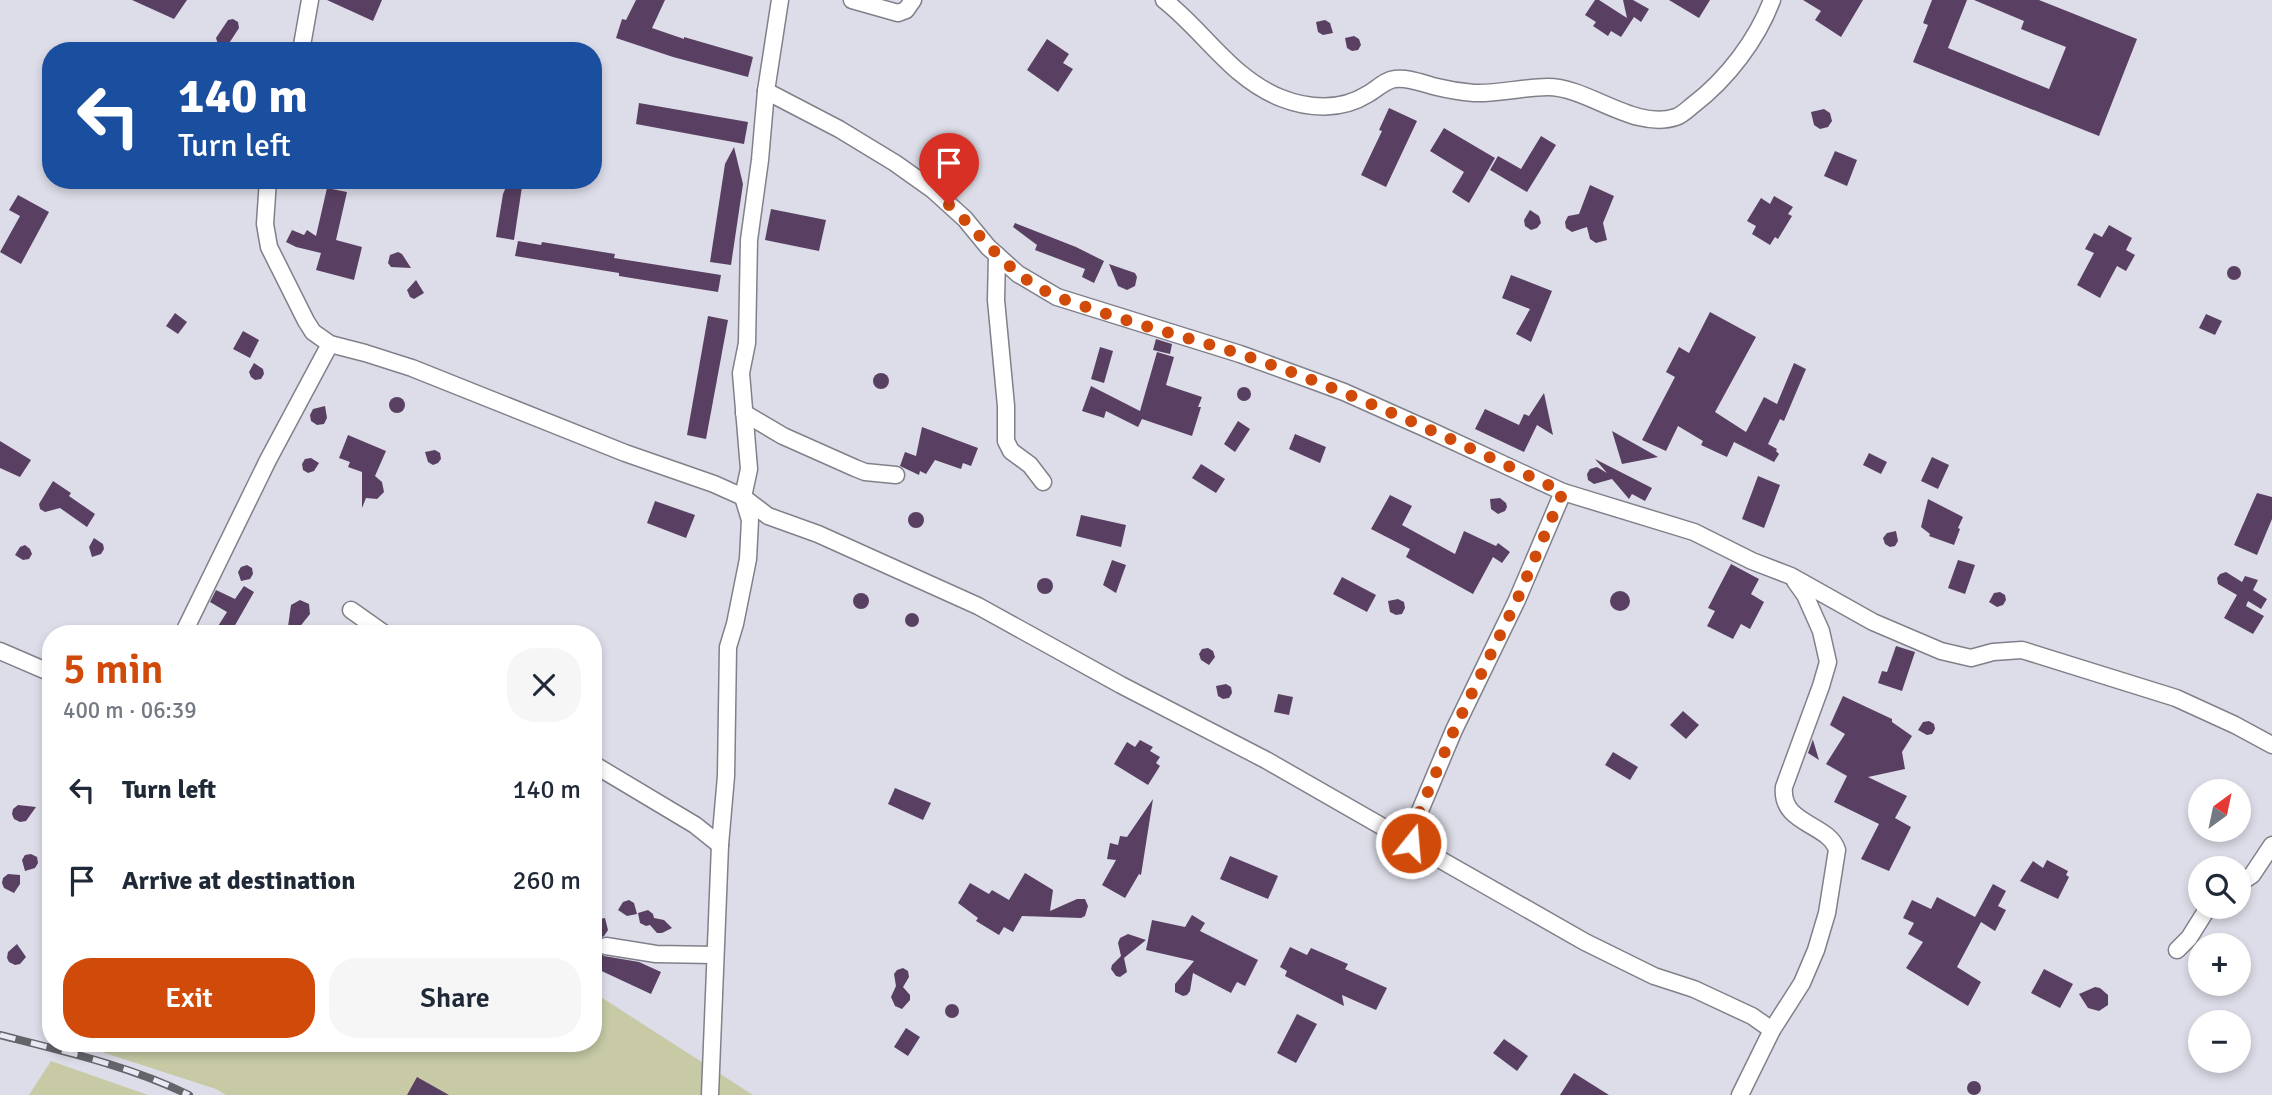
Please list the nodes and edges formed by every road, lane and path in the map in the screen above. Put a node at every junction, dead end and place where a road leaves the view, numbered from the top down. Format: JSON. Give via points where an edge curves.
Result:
{"nodes":[{"id":1,"x":310,"y":0,"type":"edge"},
{"id":2,"x":780,"y":0,"type":"edge"},
{"id":3,"x":852,"y":0,"type":"edge"},
{"id":4,"x":913,"y":0,"type":"edge"},
{"id":5,"x":1164,"y":0,"type":"edge"},
{"id":6,"x":1772,"y":0,"type":"edge"},
{"id":7,"x":303,"y":42,"type":"edge"},
{"id":8,"x":765,"y":91,"type":"junction"},
{"id":9,"x":267,"y":189,"type":"edge"},
{"id":10,"x":996,"y":255,"type":"junction"},
{"id":11,"x":330,"y":344,"type":"junction"},
{"id":12,"x":744,"y":413,"type":"junction"},
{"id":13,"x":896,"y":475,"type":"dead end"},
{"id":14,"x":1043,"y":482,"type":"dead end"},
{"id":15,"x":1563,"y":492,"type":"junction"},
{"id":16,"x":743,"y":497,"type":"junction"},
{"id":17,"x":1791,"y":576,"type":"junction"},
{"id":18,"x":351,"y":610,"type":"dead end"},
{"id":19,"x":187,"y":625,"type":"edge"},
{"id":20,"x":372,"y":625,"type":"edge"},
{"id":21,"x":0,"y":651,"type":"edge"},
{"id":22,"x":42,"y":669,"type":"edge"},
{"id":23,"x":2272,"y":745,"type":"edge"},
{"id":24,"x":602,"y":769,"type":"edge"},
{"id":25,"x":1411,"y":843,"type":"junction"},
{"id":26,"x":720,"y":845,"type":"junction"},
{"id":27,"x":2272,"y":845,"type":"edge"},
{"id":28,"x":2251,"y":877,"type":"edge"},
{"id":29,"x":2201,"y":919,"type":"edge"},
{"id":30,"x":606,"y":946,"type":"dead end"},
{"id":31,"x":2177,"y":950,"type":"dead end"},
{"id":32,"x":715,"y":955,"type":"junction"},
{"id":33,"x":1772,"y":1030,"type":"junction"},
{"id":34,"x":710,"y":1095,"type":"edge"},
{"id":35,"x":1740,"y":1095,"type":"edge"}],
"edges":[{"from":1,"to":7,"type":"street"},
{"from":2,"to":8,"type":"street"},
{"from":3,"to":4,"type":"street","via":[[898,13]]},
{"from":5,"to":6,"type":"street","via":[[1198,29],[1234,70],[1282,98],[1310,106],[1350,104],[1397,79],[1475,93],[1554,88],[1626,115],[1657,119],[1677,117],[1704,97],[1739,57]]},
{"from":8,"to":10,"type":"street","via":[[895,163],[965,219]]},
{"from":8,"to":12,"type":"street","via":[[749,240],[747,344],[741,373]]},
{"from":9,"to":11,"type":"street","via":[[269,247],[306,321]]},
{"from":10,"to":14,"type":"street","via":[[1006,441]]},
{"from":10,"to":15,"type":"street","via":[[1057,297],[1332,388]]},
{"from":11,"to":16,"type":"street","via":[[412,368]]},
{"from":11,"to":19,"type":"street"},
{"from":12,"to":13,"type":"street","via":[[855,468]]},
{"from":12,"to":16,"type":"street","via":[[749,469]]},
{"from":15,"to":17,"type":"street","via":[[1694,532]]},
{"from":15,"to":25,"type":"street","via":[[1454,730],[1414,825]]},
{"from":16,"to":25,"type":"street","via":[[768,516],[978,606]]},
{"from":16,"to":26,"type":"street","via":[[750,520],[748,559],[729,647]]},
{"from":17,"to":23,"type":"street","via":[[1873,622],[1941,651],[1971,658],[2022,650],[2047,657],[2176,698]]},
{"from":17,"to":33,"type":"street","via":[[1821,631],[1828,662],[1783,797],[1798,818],[1830,839],[1837,850],[1815,950],[1802,983]]},
{"from":18,"to":20,"type":"street"},
{"from":21,"to":22,"type":"street"},
{"from":24,"to":26,"type":"street"},
{"from":25,"to":33,"type":"street","via":[[1585,942],[1752,1016]]},
{"from":26,"to":32,"type":"street"},
{"from":27,"to":28,"type":"street"},
{"from":29,"to":31,"type":"street"},
{"from":30,"to":32,"type":"street","via":[[656,954]]},
{"from":32,"to":34,"type":"street"},
{"from":33,"to":35,"type":"street"}]}
